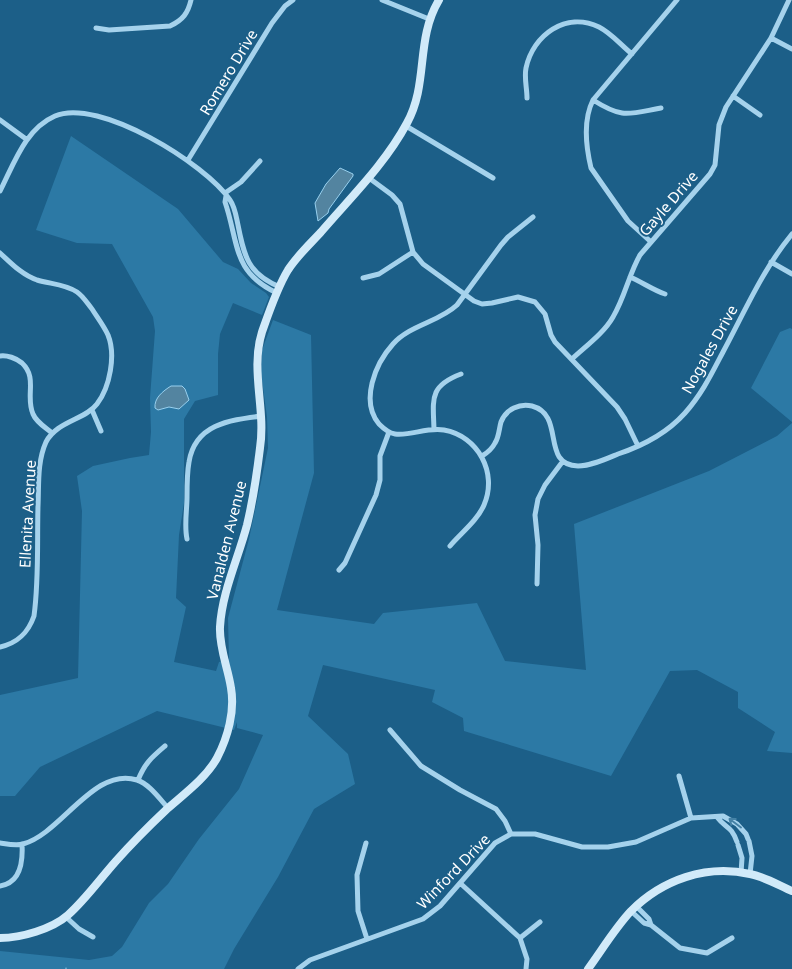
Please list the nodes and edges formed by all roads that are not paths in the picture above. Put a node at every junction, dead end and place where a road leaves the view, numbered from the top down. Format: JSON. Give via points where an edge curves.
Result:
{"nodes":[{"id":1,"x":191,"y":0,"type":"edge"},
{"id":2,"x":293,"y":0,"type":"edge"},
{"id":3,"x":382,"y":0,"type":"edge"},
{"id":4,"x":439,"y":0,"type":"edge"},
{"id":5,"x":676,"y":0,"type":"edge"},
{"id":6,"x":789,"y":0,"type":"edge"},
{"id":7,"x":429,"y":18,"type":"junction"},
{"id":8,"x":96,"y":28,"type":"dead end"},
{"id":9,"x":770,"y":38,"type":"junction"},
{"id":10,"x":792,"y":49,"type":"edge"},
{"id":11,"x":632,"y":54,"type":"junction"},
{"id":12,"x":733,"y":96,"type":"junction"},
{"id":13,"x":527,"y":98,"type":"dead end"},
{"id":14,"x":593,"y":100,"type":"junction"},
{"id":15,"x":661,"y":108,"type":"dead end"},
{"id":16,"x":760,"y":115,"type":"dead end"},
{"id":17,"x":0,"y":120,"type":"edge"},
{"id":18,"x":406,"y":126,"type":"junction"},
{"id":19,"x":26,"y":139,"type":"junction"},
{"id":20,"x":188,"y":160,"type":"junction"},
{"id":21,"x":260,"y":161,"type":"dead end"},
{"id":22,"x":369,"y":178,"type":"junction"},
{"id":23,"x":493,"y":178,"type":"dead end"},
{"id":24,"x":0,"y":191,"type":"edge"},
{"id":25,"x":225,"y":195,"type":"junction"},
{"id":26,"x":533,"y":217,"type":"dead end"},
{"id":27,"x":792,"y":234,"type":"edge"},
{"id":28,"x":651,"y":242,"type":"junction"},
{"id":29,"x":414,"y":252,"type":"junction"},
{"id":30,"x":0,"y":253,"type":"edge"},
{"id":31,"x":771,"y":262,"type":"junction"},
{"id":32,"x":792,"y":274,"type":"edge"},
{"id":33,"x":630,"y":277,"type":"junction"},
{"id":34,"x":363,"y":278,"type":"dead end"},
{"id":35,"x":278,"y":290,"type":"junction"},
{"id":36,"x":466,"y":294,"type":"junction"},
{"id":37,"x":665,"y":294,"type":"dead end"},
{"id":38,"x":0,"y":356,"type":"edge"},
{"id":39,"x":572,"y":359,"type":"junction"},
{"id":40,"x":461,"y":374,"type":"dead end"},
{"id":41,"x":92,"y":410,"type":"junction"},
{"id":42,"x":261,"y":416,"type":"junction"},
{"id":43,"x":434,"y":429,"type":"junction"},
{"id":44,"x":101,"y":431,"type":"dead end"},
{"id":45,"x":389,"y":432,"type":"junction"},
{"id":46,"x":52,"y":433,"type":"junction"},
{"id":47,"x":638,"y":446,"type":"junction"},
{"id":48,"x":482,"y":456,"type":"junction"},
{"id":49,"x":562,"y":461,"type":"junction"},
{"id":50,"x":187,"y":539,"type":"dead end"},
{"id":51,"x":450,"y":546,"type":"dead end"},
{"id":52,"x":339,"y":570,"type":"dead end"},
{"id":53,"x":537,"y":584,"type":"dead end"},
{"id":54,"x":0,"y":647,"type":"edge"},
{"id":55,"x":390,"y":730,"type":"dead end"},
{"id":56,"x":165,"y":746,"type":"dead end"},
{"id":57,"x":679,"y":776,"type":"dead end"},
{"id":58,"x":138,"y":780,"type":"junction"},
{"id":59,"x":168,"y":808,"type":"junction"},
{"id":60,"x":717,"y":817,"type":"junction"},
{"id":61,"x":691,"y":818,"type":"junction"},
{"id":62,"x":511,"y":834,"type":"junction"},
{"id":63,"x":0,"y":843,"type":"edge"},
{"id":64,"x":366,"y":843,"type":"dead end"},
{"id":65,"x":22,"y":844,"type":"junction"},
{"id":66,"x":745,"y":873,"type":"junction"},
{"id":67,"x":460,"y":883,"type":"junction"},
{"id":68,"x":0,"y":886,"type":"edge"},
{"id":69,"x":792,"y":891,"type":"edge"},
{"id":70,"x":634,"y":909,"type":"junction"},
{"id":71,"x":66,"y":917,"type":"junction"},
{"id":72,"x":540,"y":922,"type":"dead end"},
{"id":73,"x":93,"y":937,"type":"dead end"},
{"id":74,"x":0,"y":938,"type":"edge"},
{"id":75,"x":520,"y":938,"type":"junction"},
{"id":76,"x":732,"y":938,"type":"dead end"},
{"id":77,"x":367,"y":939,"type":"junction"},
{"id":78,"x":298,"y":969,"type":"edge"},
{"id":79,"x":526,"y":969,"type":"edge"},
{"id":80,"x":588,"y":969,"type":"edge"}],
"edges":[{"from":1,"to":8,"type":"street","via":[[184,17],[170,26]]},
{"from":2,"to":20,"type":"street","name":"Romero Drive","via":[[272,23]]},
{"from":3,"to":7,"type":"street"},
{"from":4,"to":7,"type":"main road","name":"Vanalden Avenue"},
{"from":5,"to":11,"type":"street"},
{"from":6,"to":9,"type":"street","name":"Gayle Drive"},
{"from":7,"to":18,"type":"main road","name":"Vanalden Avenue","via":[[417,102]]},
{"from":9,"to":10,"type":"street"},
{"from":9,"to":12,"type":"street","name":"Gayle Drive"},
{"from":11,"to":13,"type":"street","via":[[597,26],[578,22],[558,26],[541,37],[533,48],[526,70]]},
{"from":11,"to":14,"type":"street"},
{"from":12,"to":16,"type":"street"},
{"from":12,"to":28,"type":"street","name":"Gayle Drive","via":[[721,116],[715,165],[710,174]]},
{"from":14,"to":15,"type":"street","via":[[621,114]]},
{"from":14,"to":28,"type":"street","via":[[587,119],[591,168],[628,220]]},
{"from":17,"to":19,"type":"street"},
{"from":18,"to":22,"type":"main road","name":"Vanalden Avenue"},
{"from":18,"to":23,"type":"street"},
{"from":19,"to":20,"type":"street","via":[[56,116],[91,114],[153,139]]},
{"from":19,"to":24,"type":"street"},
{"from":20,"to":25,"type":"street","via":[[209,176]]},
{"from":21,"to":25,"type":"street"},
{"from":22,"to":29,"type":"street","via":[[400,204]]},
{"from":22,"to":35,"type":"main road","name":"Vanalden Avenue","via":[[291,266]]},
{"from":25,"to":35,"type":"street","via":[[240,259],[259,283]]},
{"from":26,"to":36,"type":"street","via":[[508,237]]},
{"from":27,"to":31,"type":"street","name":"Nogales Drive"},
{"from":28,"to":33,"type":"street","name":"Gayle Drive","via":[[640,255]]},
{"from":29,"to":34,"type":"street","via":[[379,274]]},
{"from":29,"to":36,"type":"street","via":[[423,264]]},
{"from":30,"to":41,"type":"street","via":[[36,280],[78,292],[101,322],[111,349],[110,373],[107,387]]},
{"from":31,"to":32,"type":"street"},
{"from":31,"to":47,"type":"street","name":"Nogales Drive","via":[[699,395],[674,423]]},
{"from":33,"to":37,"type":"street"},
{"from":33,"to":39,"type":"street","name":"Gayle Drive","via":[[608,325]]},
{"from":35,"to":42,"type":"main road","name":"Vanalden Avenue","via":[[258,346],[256,368]]},
{"from":36,"to":39,"type":"street","via":[[482,304],[518,296],[535,302],[545,314],[555,342]]},
{"from":36,"to":45,"type":"street","via":[[450,312],[394,342],[379,364],[370,408],[374,418]]},
{"from":38,"to":46,"type":"street","via":[[18,359],[27,368],[31,378],[33,414]]},
{"from":39,"to":47,"type":"street","via":[[617,407]]},
{"from":40,"to":43,"type":"street","via":[[445,381],[435,393]]},
{"from":41,"to":44,"type":"street"},
{"from":41,"to":46,"type":"street"},
{"from":42,"to":50,"type":"street","via":[[219,424],[201,437],[192,450],[188,469]]},
{"from":42,"to":59,"type":"main road","name":"Vanalden Avenue","via":[[260,452],[247,524],[222,613],[221,644],[232,690],[230,719],[217,758],[207,773]]},
{"from":43,"to":45,"type":"street","via":[[402,434]]},
{"from":43,"to":48,"type":"street","via":[[456,434],[470,442]]},
{"from":45,"to":52,"type":"street","via":[[380,456],[376,495]]},
{"from":46,"to":54,"type":"street","name":"Ellenita Avenue","via":[[46,442],[39,472],[35,607],[26,633],[17,641]]},
{"from":47,"to":49,"type":"street","name":"Nogales Drive","via":[[587,465]]},
{"from":48,"to":49,"type":"street","via":[[495,444],[501,422],[509,411],[528,405],[542,410],[547,416],[555,451]]},
{"from":48,"to":51,"type":"street","via":[[489,480],[486,501],[479,514]]},
{"from":49,"to":53,"type":"street","via":[[538,499],[535,515]]},
{"from":55,"to":62,"type":"street","via":[[421,766],[496,809]]},
{"from":56,"to":58,"type":"street","via":[[150,758]]},
{"from":57,"to":61,"type":"street"},
{"from":58,"to":59,"type":"street"},
{"from":58,"to":65,"type":"street","via":[[115,779],[102,785],[38,837]]},
{"from":59,"to":71,"type":"main road","name":"Vanalden Avenue"},
{"from":60,"to":61,"type":"street","name":"Winford Drive"},
{"from":60,"to":66,"type":"street","via":[[731,829]]},
{"from":66,"to":60,"type":"street","name":"Winford Drive","one_way":true,"via":[[752,856],[746,834],[738,824],[723,816]]},
{"from":61,"to":62,"type":"street","name":"Winford Drive","via":[[636,842],[608,847],[582,847],[535,834]]},
{"from":62,"to":67,"type":"street","name":"Winford Drive","via":[[496,843]]},
{"from":63,"to":65,"type":"street"},
{"from":64,"to":77,"type":"street","via":[[357,875],[358,910]]},
{"from":65,"to":68,"type":"street","via":[[23,859],[18,874]]},
{"from":66,"to":69,"type":"main road"},
{"from":66,"to":70,"type":"main road","via":[[717,871],[687,876],[657,890]]},
{"from":67,"to":75,"type":"street"},
{"from":67,"to":77,"type":"street","name":"Winford Drive","via":[[440,906],[423,919]]},
{"from":70,"to":76,"type":"street","via":[[680,948],[707,953]]},
{"from":70,"to":80,"type":"main road"},
{"from":71,"to":73,"type":"street"},
{"from":71,"to":74,"type":"main road","name":"Vanalden Avenue","via":[[37,932]]},
{"from":72,"to":75,"type":"street"},
{"from":75,"to":79,"type":"street","via":[[527,959]]},
{"from":77,"to":78,"type":"street","name":"Winford Drive","via":[[310,960]]}]}
